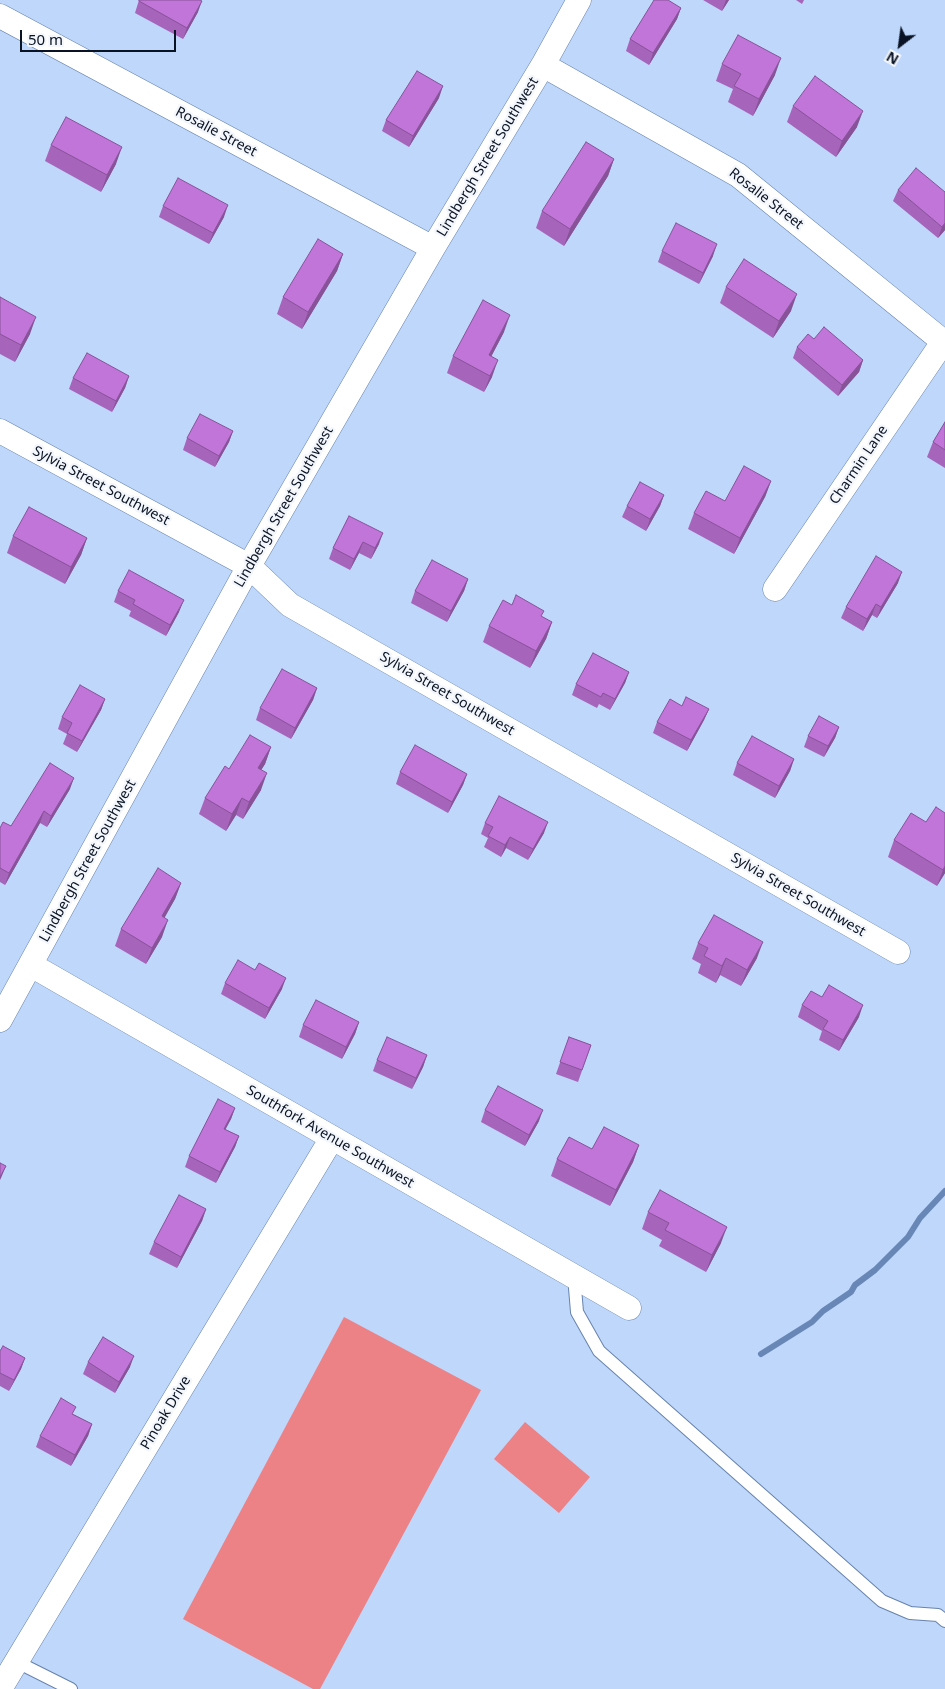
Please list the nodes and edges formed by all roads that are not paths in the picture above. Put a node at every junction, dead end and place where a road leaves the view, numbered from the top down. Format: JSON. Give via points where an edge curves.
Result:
{"nodes":[{"id":1,"x":579,"y":0,"type":"edge"},
{"id":2,"x":0,"y":16,"type":"edge"},
{"id":3,"x":543,"y":65,"type":"junction"},
{"id":4,"x":432,"y":248,"type":"junction"},
{"id":5,"x":944,"y":342,"type":"edge"},
{"id":6,"x":0,"y":431,"type":"edge"},
{"id":7,"x":249,"y":566,"type":"junction"},
{"id":8,"x":775,"y":589,"type":"dead end"},
{"id":9,"x":898,"y":952,"type":"dead end"},
{"id":10,"x":31,"y":965,"type":"junction"},
{"id":11,"x":0,"y":1020,"type":"edge"},
{"id":12,"x":332,"y":1138,"type":"junction"},
{"id":13,"x":574,"y":1276,"type":"junction"},
{"id":14,"x":629,"y":1308,"type":"dead end"},
{"id":15,"x":945,"y":1621,"type":"edge"},
{"id":16,"x":17,"y":1662,"type":"junction"},
{"id":17,"x":0,"y":1689,"type":"edge"},
{"id":18,"x":70,"y":1689,"type":"edge"}],
"edges":[{"from":1,"to":3,"type":"street","name":"Lindbergh Street Southwest"},
{"from":2,"to":4,"type":"street","name":"Rosalie Street"},
{"from":3,"to":4,"type":"street","name":"Lindbergh Street Southwest"},
{"from":3,"to":5,"type":"street","name":"Rosalie Street","via":[[738,175]]},
{"from":4,"to":7,"type":"street","name":"Lindbergh Street Southwest"},
{"from":5,"to":8,"type":"street","name":"Charmin Lane"},
{"from":6,"to":7,"type":"street","name":"Sylvia Street Southwest"},
{"from":7,"to":9,"type":"street","name":"Sylvia Street Southwest","via":[[290,605]]},
{"from":7,"to":10,"type":"street","name":"Lindbergh Street Southwest"},
{"from":10,"to":11,"type":"street","name":"Lindbergh Street Southwest"},
{"from":10,"to":12,"type":"street","name":"Southfork Avenue Southwest"},
{"from":12,"to":13,"type":"street","name":"Southfork Avenue Southwest"},
{"from":12,"to":16,"type":"street","name":"Pinoak Drive"},
{"from":13,"to":14,"type":"street","name":"Southfork Avenue Southwest"},
{"from":13,"to":15,"type":"lane","via":[[577,1312],[599,1351],[882,1601],[910,1613],[938,1614]]},
{"from":16,"to":17,"type":"street","name":"Pinoak Drive"},
{"from":16,"to":18,"type":"lane"}]}
